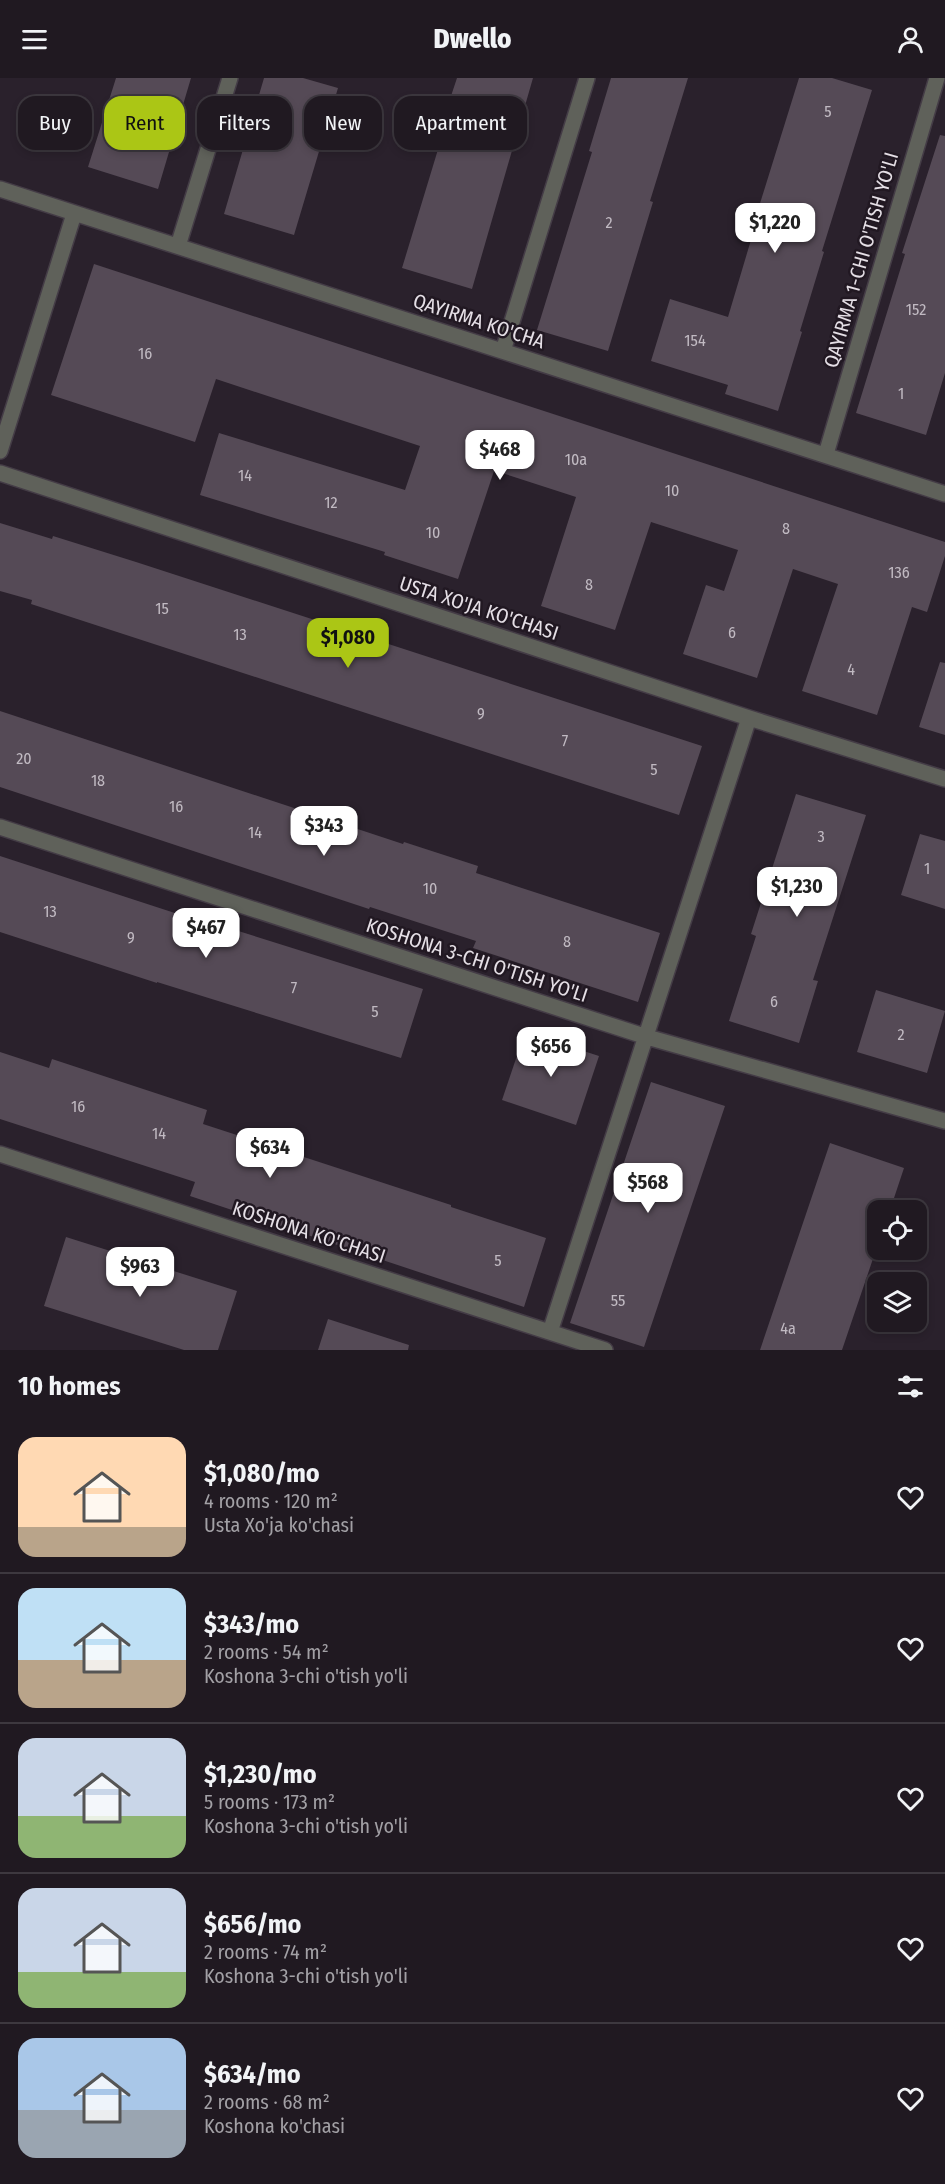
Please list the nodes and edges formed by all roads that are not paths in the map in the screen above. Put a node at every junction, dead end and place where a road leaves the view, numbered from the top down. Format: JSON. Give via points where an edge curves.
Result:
{"nodes":[{"id":1,"x":230,"y":78,"type":"edge"},
{"id":2,"x":587,"y":78,"type":"edge"},
{"id":3,"x":937,"y":78,"type":"edge"},
{"id":4,"x":0,"y":189,"type":"edge"},
{"id":5,"x":74,"y":214,"type":"junction"},
{"id":6,"x":178,"y":246,"type":"junction"},
{"id":7,"x":503,"y":351,"type":"junction"},
{"id":8,"x":0,"y":451,"type":"edge"},
{"id":9,"x":826,"y":454,"type":"junction"},
{"id":10,"x":0,"y":473,"type":"edge"},
{"id":11,"x":945,"y":494,"type":"edge"},
{"id":12,"x":749,"y":718,"type":"junction"},
{"id":13,"x":945,"y":779,"type":"edge"},
{"id":14,"x":0,"y":827,"type":"edge"},
{"id":15,"x":647,"y":1037,"type":"junction"},
{"id":16,"x":945,"y":1121,"type":"edge"},
{"id":17,"x":0,"y":1154,"type":"edge"},
{"id":18,"x":550,"y":1332,"type":"junction"},
{"id":19,"x":605,"y":1350,"type":"edge"}],
"edges":[{"from":1,"to":6,"type":"street"},
{"from":2,"to":7,"type":"street"},
{"from":3,"to":9,"type":"street","name":"QAYIRMA 1-CHI O'TISH YO'LI"},
{"from":4,"to":5,"type":"street","name":"QAYIRMA KO'CHA"},
{"from":5,"to":6,"type":"street","name":"QAYIRMA KO'CHA"},
{"from":5,"to":8,"type":"street"},
{"from":6,"to":7,"type":"street","name":"QAYIRMA KO'CHA"},
{"from":7,"to":9,"type":"street","name":"QAYIRMA KO'CHA"},
{"from":9,"to":11,"type":"street","name":"QAYIRMA KO'CHA"},
{"from":10,"to":12,"type":"street","name":"USTA XO'JA KO'CHASI"},
{"from":12,"to":13,"type":"street","name":"USTA XO'JA KO'CHASI"},
{"from":12,"to":15,"type":"street"},
{"from":14,"to":15,"type":"street","name":"KOSHONA 3-CHI O'TISH YO'LI"},
{"from":15,"to":16,"type":"street","name":"KOSHONA 3-CHI O'TISH YO'LI"},
{"from":15,"to":18,"type":"street"},
{"from":17,"to":18,"type":"street","name":"KOSHONA KO'CHASI"},
{"from":18,"to":19,"type":"street","name":"KOSHONA KO'CHASI"}]}
